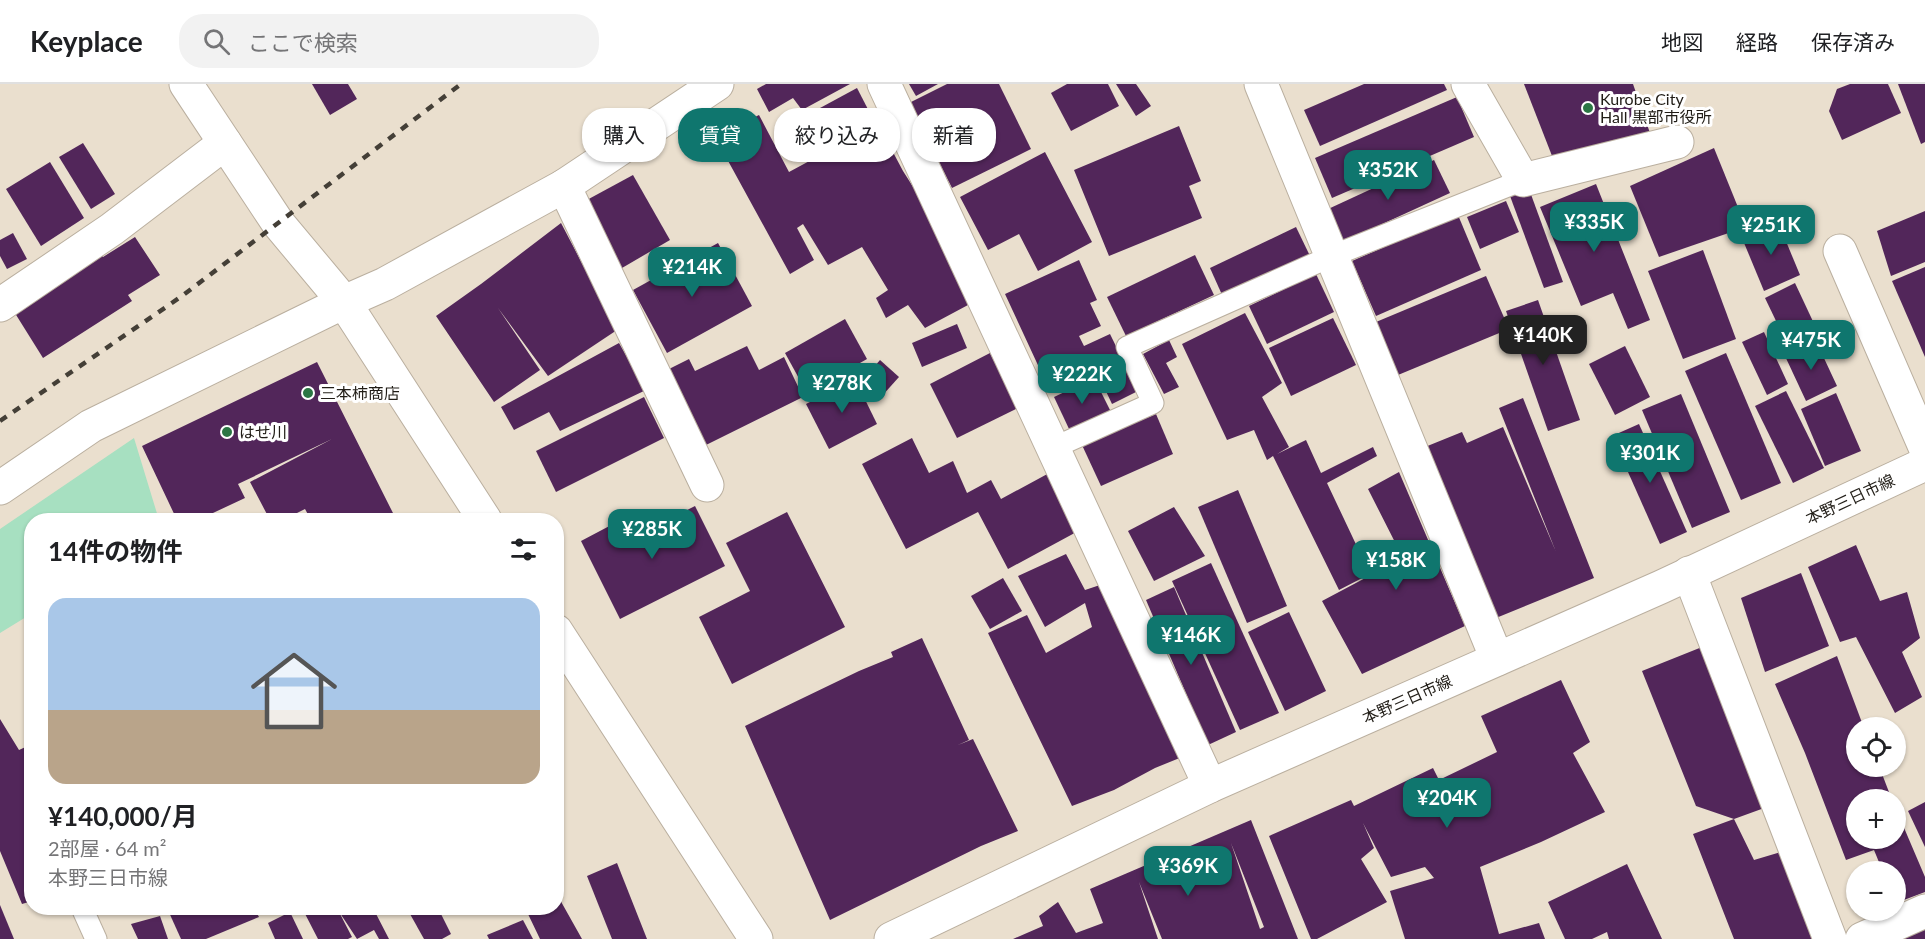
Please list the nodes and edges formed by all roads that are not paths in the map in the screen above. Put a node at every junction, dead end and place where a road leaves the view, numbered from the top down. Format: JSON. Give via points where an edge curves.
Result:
{"nodes":[{"id":1,"x":186,"y":84,"type":"edge"},
{"id":2,"x":717,"y":84,"type":"edge"},
{"id":3,"x":884,"y":84,"type":"edge"},
{"id":4,"x":1261,"y":84,"type":"edge"},
{"id":5,"x":1468,"y":84,"type":"edge"},
{"id":6,"x":225,"y":142,"type":"junction"},
{"id":7,"x":1677,"y":142,"type":"dead end"},
{"id":8,"x":1523,"y":180,"type":"junction"},
{"id":9,"x":564,"y":186,"type":"junction"},
{"id":10,"x":1840,"y":251,"type":"dead end"},
{"id":11,"x":1332,"y":256,"type":"junction"},
{"id":12,"x":344,"y":302,"type":"junction"},
{"id":13,"x":0,"y":305,"type":"edge"},
{"id":14,"x":1925,"y":447,"type":"edge"},
{"id":15,"x":1053,"y":448,"type":"junction"},
{"id":16,"x":1925,"y":464,"type":"edge"},
{"id":17,"x":707,"y":485,"type":"dead end"},
{"id":18,"x":0,"y":488,"type":"edge"},
{"id":19,"x":481,"y":513,"type":"edge"},
{"id":20,"x":1689,"y":573,"type":"junction"},
{"id":21,"x":564,"y":642,"type":"edge"},
{"id":22,"x":1497,"y":659,"type":"junction"},
{"id":23,"x":1210,"y":786,"type":"junction"},
{"id":24,"x":1925,"y":911,"type":"edge"},
{"id":25,"x":85,"y":915,"type":"edge"},
{"id":26,"x":96,"y":939,"type":"edge"},
{"id":27,"x":756,"y":939,"type":"edge"},
{"id":28,"x":891,"y":939,"type":"edge"},
{"id":29,"x":1830,"y":939,"type":"edge"},
{"id":30,"x":1862,"y":939,"type":"edge"}],
"edges":[{"from":1,"to":6,"type":"street"},
{"from":2,"to":9,"type":"street"},
{"from":3,"to":15,"type":"street"},
{"from":4,"to":11,"type":"street"},
{"from":5,"to":8,"type":"street"},
{"from":6,"to":12,"type":"street","via":[[278,224]]},
{"from":6,"to":13,"type":"street","via":[[112,229]]},
{"from":7,"to":8,"type":"street"},
{"from":8,"to":11,"type":"lane"},
{"from":9,"to":12,"type":"street","via":[[385,285]]},
{"from":9,"to":17,"type":"street"},
{"from":10,"to":14,"type":"street"},
{"from":11,"to":15,"type":"lane","via":[[1127,347],[1153,403]]},
{"from":11,"to":22,"type":"street"},
{"from":12,"to":18,"type":"street","via":[[91,426]]},
{"from":12,"to":19,"type":"street"},
{"from":15,"to":23,"type":"street"},
{"from":16,"to":20,"type":"street","name":"本野三日市線"},
{"from":20,"to":22,"type":"street","name":"本野三日市線"},
{"from":20,"to":29,"type":"street"},
{"from":21,"to":27,"type":"street"},
{"from":22,"to":23,"type":"street","name":"本野三日市線"},
{"from":23,"to":28,"type":"street","name":"本野三日市線"},
{"from":24,"to":30,"type":"street"},
{"from":25,"to":26,"type":"lane"}]}
